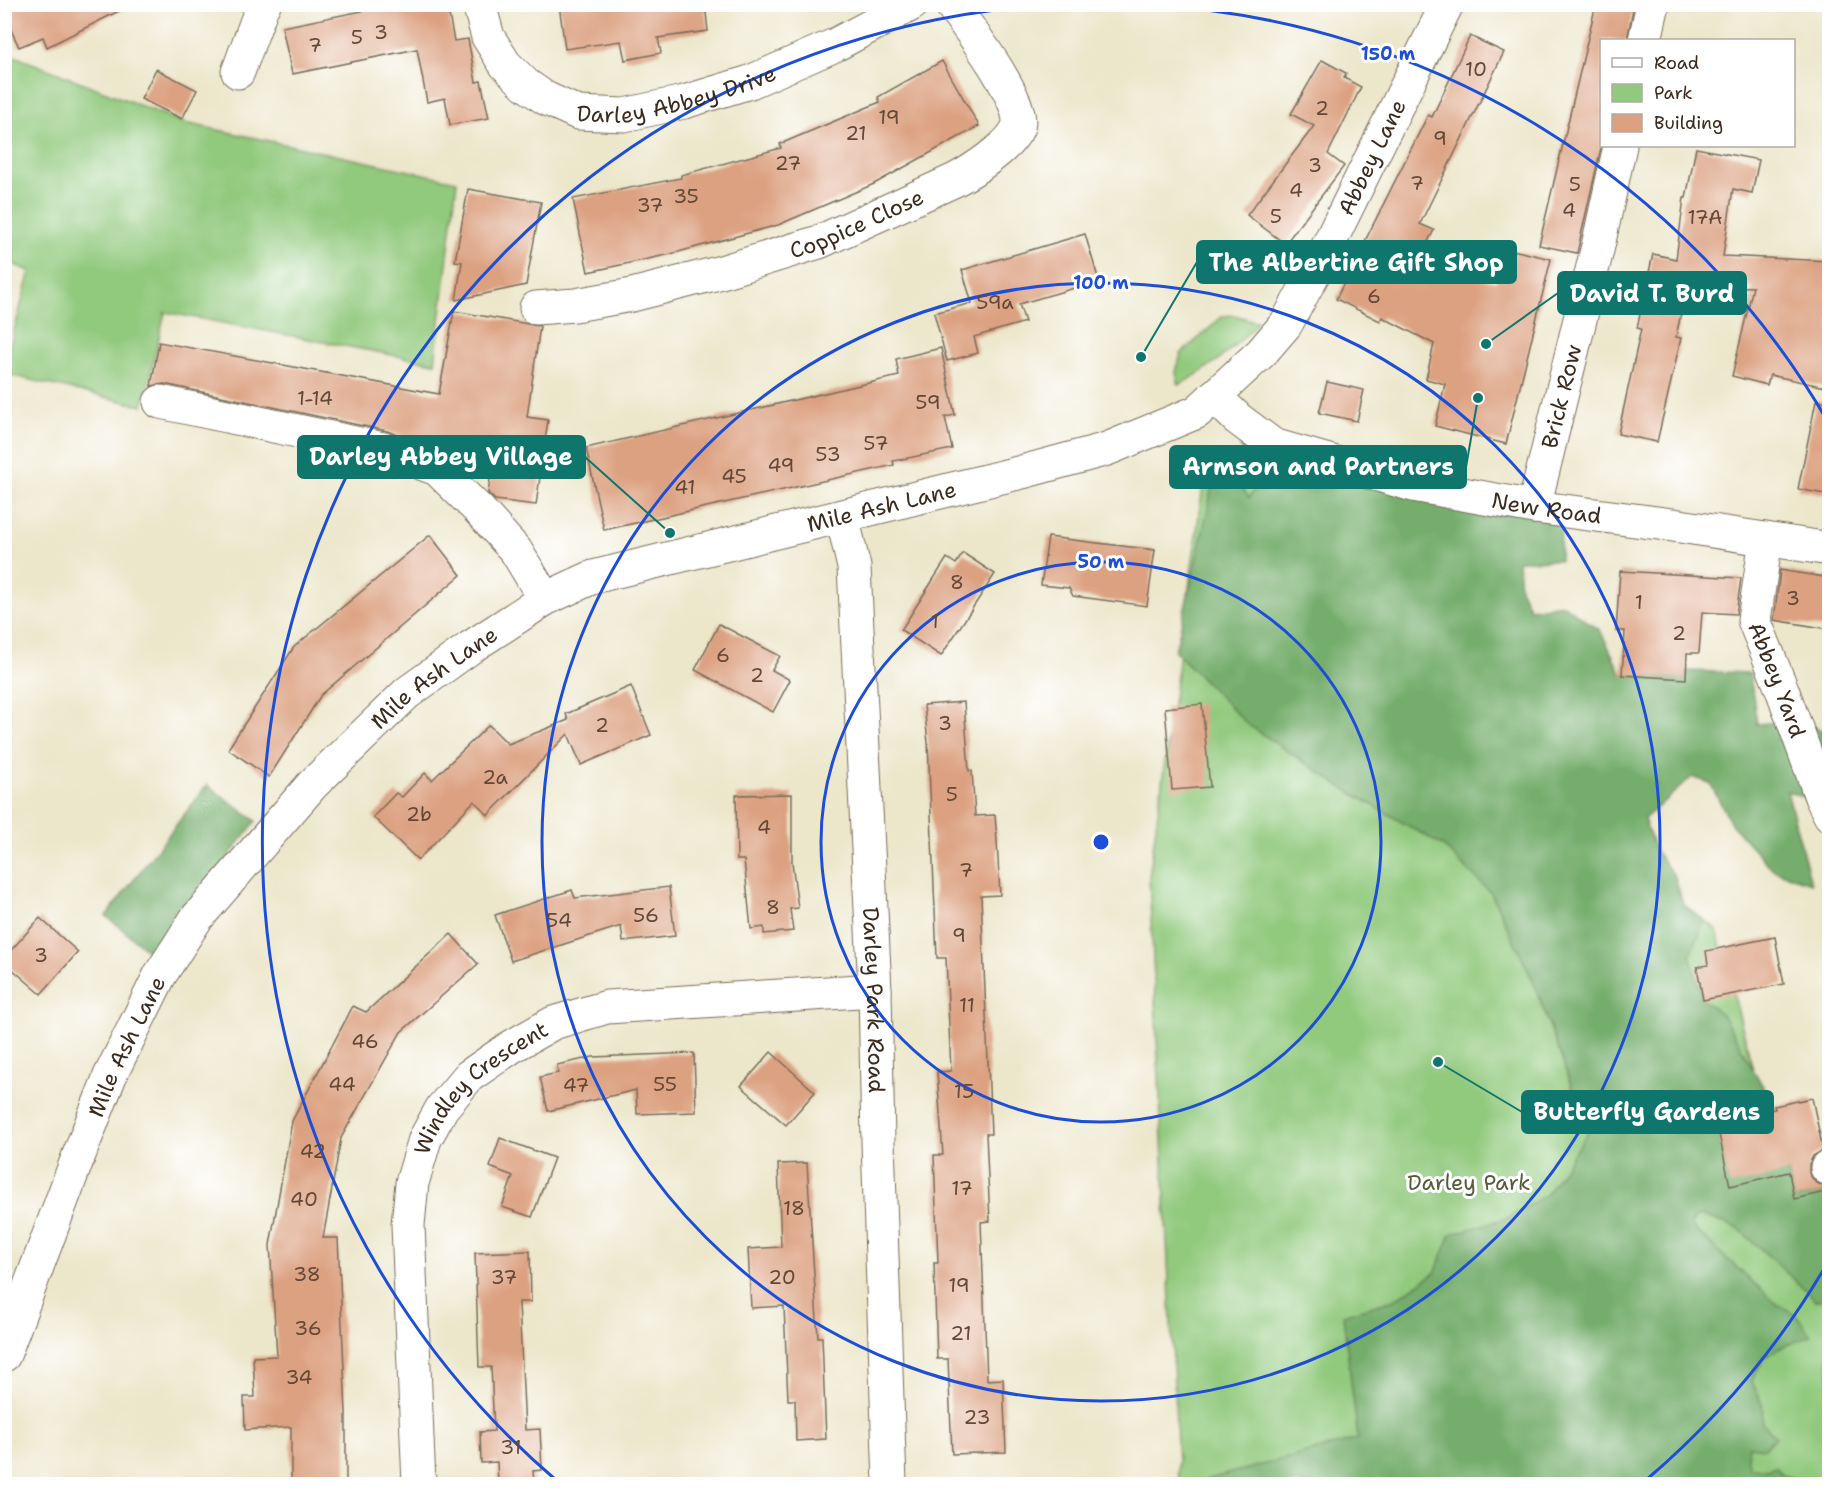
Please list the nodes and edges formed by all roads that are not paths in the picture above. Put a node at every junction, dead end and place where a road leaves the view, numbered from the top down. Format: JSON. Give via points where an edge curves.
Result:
{"nodes":[{"id":1,"x":264,"y":4,"type":"edge"},
{"id":2,"x":478,"y":4,"type":"edge"},
{"id":3,"x":912,"y":4,"type":"edge"},
{"id":4,"x":951,"y":4,"type":"edge"},
{"id":5,"x":1447,"y":4,"type":"edge"},
{"id":6,"x":1653,"y":4,"type":"edge"},
{"id":7,"x":1645,"y":39,"type":"edge"},
{"id":8,"x":238,"y":72,"type":"dead end"},
{"id":9,"x":1620,"y":147,"type":"edge"},
{"id":10,"x":536,"y":308,"type":"dead end"},
{"id":11,"x":160,"y":402,"type":"dead end"},
{"id":12,"x":1205,"y":404,"type":"junction"},
{"id":13,"x":1534,"y":507,"type":"junction"},
{"id":14,"x":842,"y":516,"type":"junction"},
{"id":15,"x":1766,"y":539,"type":"junction"},
{"id":16,"x":1830,"y":549,"type":"edge"},
{"id":17,"x":545,"y":599,"type":"junction"},
{"id":18,"x":1830,"y":816,"type":"edge"},
{"id":19,"x":875,"y":990,"type":"junction"},
{"id":20,"x":4,"y":1355,"type":"edge"},
{"id":21,"x":419,"y":1485,"type":"edge"},
{"id":22,"x":890,"y":1485,"type":"edge"}],
"edges":[{"from":1,"to":8,"type":"street"},
{"from":2,"to":3,"type":"street","name":"Darley Abbey Drive","via":[[488,37],[505,64],[525,84],[578,113],[624,115],[750,82],[835,45]]},
{"from":4,"to":10,"type":"street","name":"Coppice Close","via":[[982,47],[1019,112],[1014,135],[977,168],[806,246],[632,296]]},
{"from":5,"to":12,"type":"street","name":"Abbey Lane","via":[[1286,324],[1262,352]]},
{"from":6,"to":7,"type":"street"},
{"from":9,"to":13,"type":"street","name":"Brick Row"},
{"from":11,"to":17,"type":"street","via":[[383,449],[437,470],[516,551]]},
{"from":12,"to":13,"type":"street","name":"New Road","via":[[1238,419],[1273,445],[1413,484]]},
{"from":12,"to":14,"type":"street","name":"Mile Ash Lane","via":[[1107,449]]},
{"from":13,"to":15,"type":"street","name":"New Road"},
{"from":14,"to":17,"type":"street","name":"Mile Ash Lane","via":[[593,577]]},
{"from":14,"to":19,"type":"street","name":"Darley Park Road","via":[[854,567]]},
{"from":15,"to":16,"type":"street","name":"New Road"},
{"from":15,"to":18,"type":"street","name":"Abbey Yard","via":[[1754,620]]},
{"from":17,"to":20,"type":"street","name":"Mile Ash Lane","via":[[406,693],[312,785],[196,919],[160,975],[110,1076]]},
{"from":19,"to":21,"type":"street","name":"Windley Crescent","via":[[607,1007],[553,1023],[469,1076],[442,1108],[425,1139],[412,1183],[408,1226]]},
{"from":19,"to":22,"type":"street","name":"Darley Park Road"}]}
